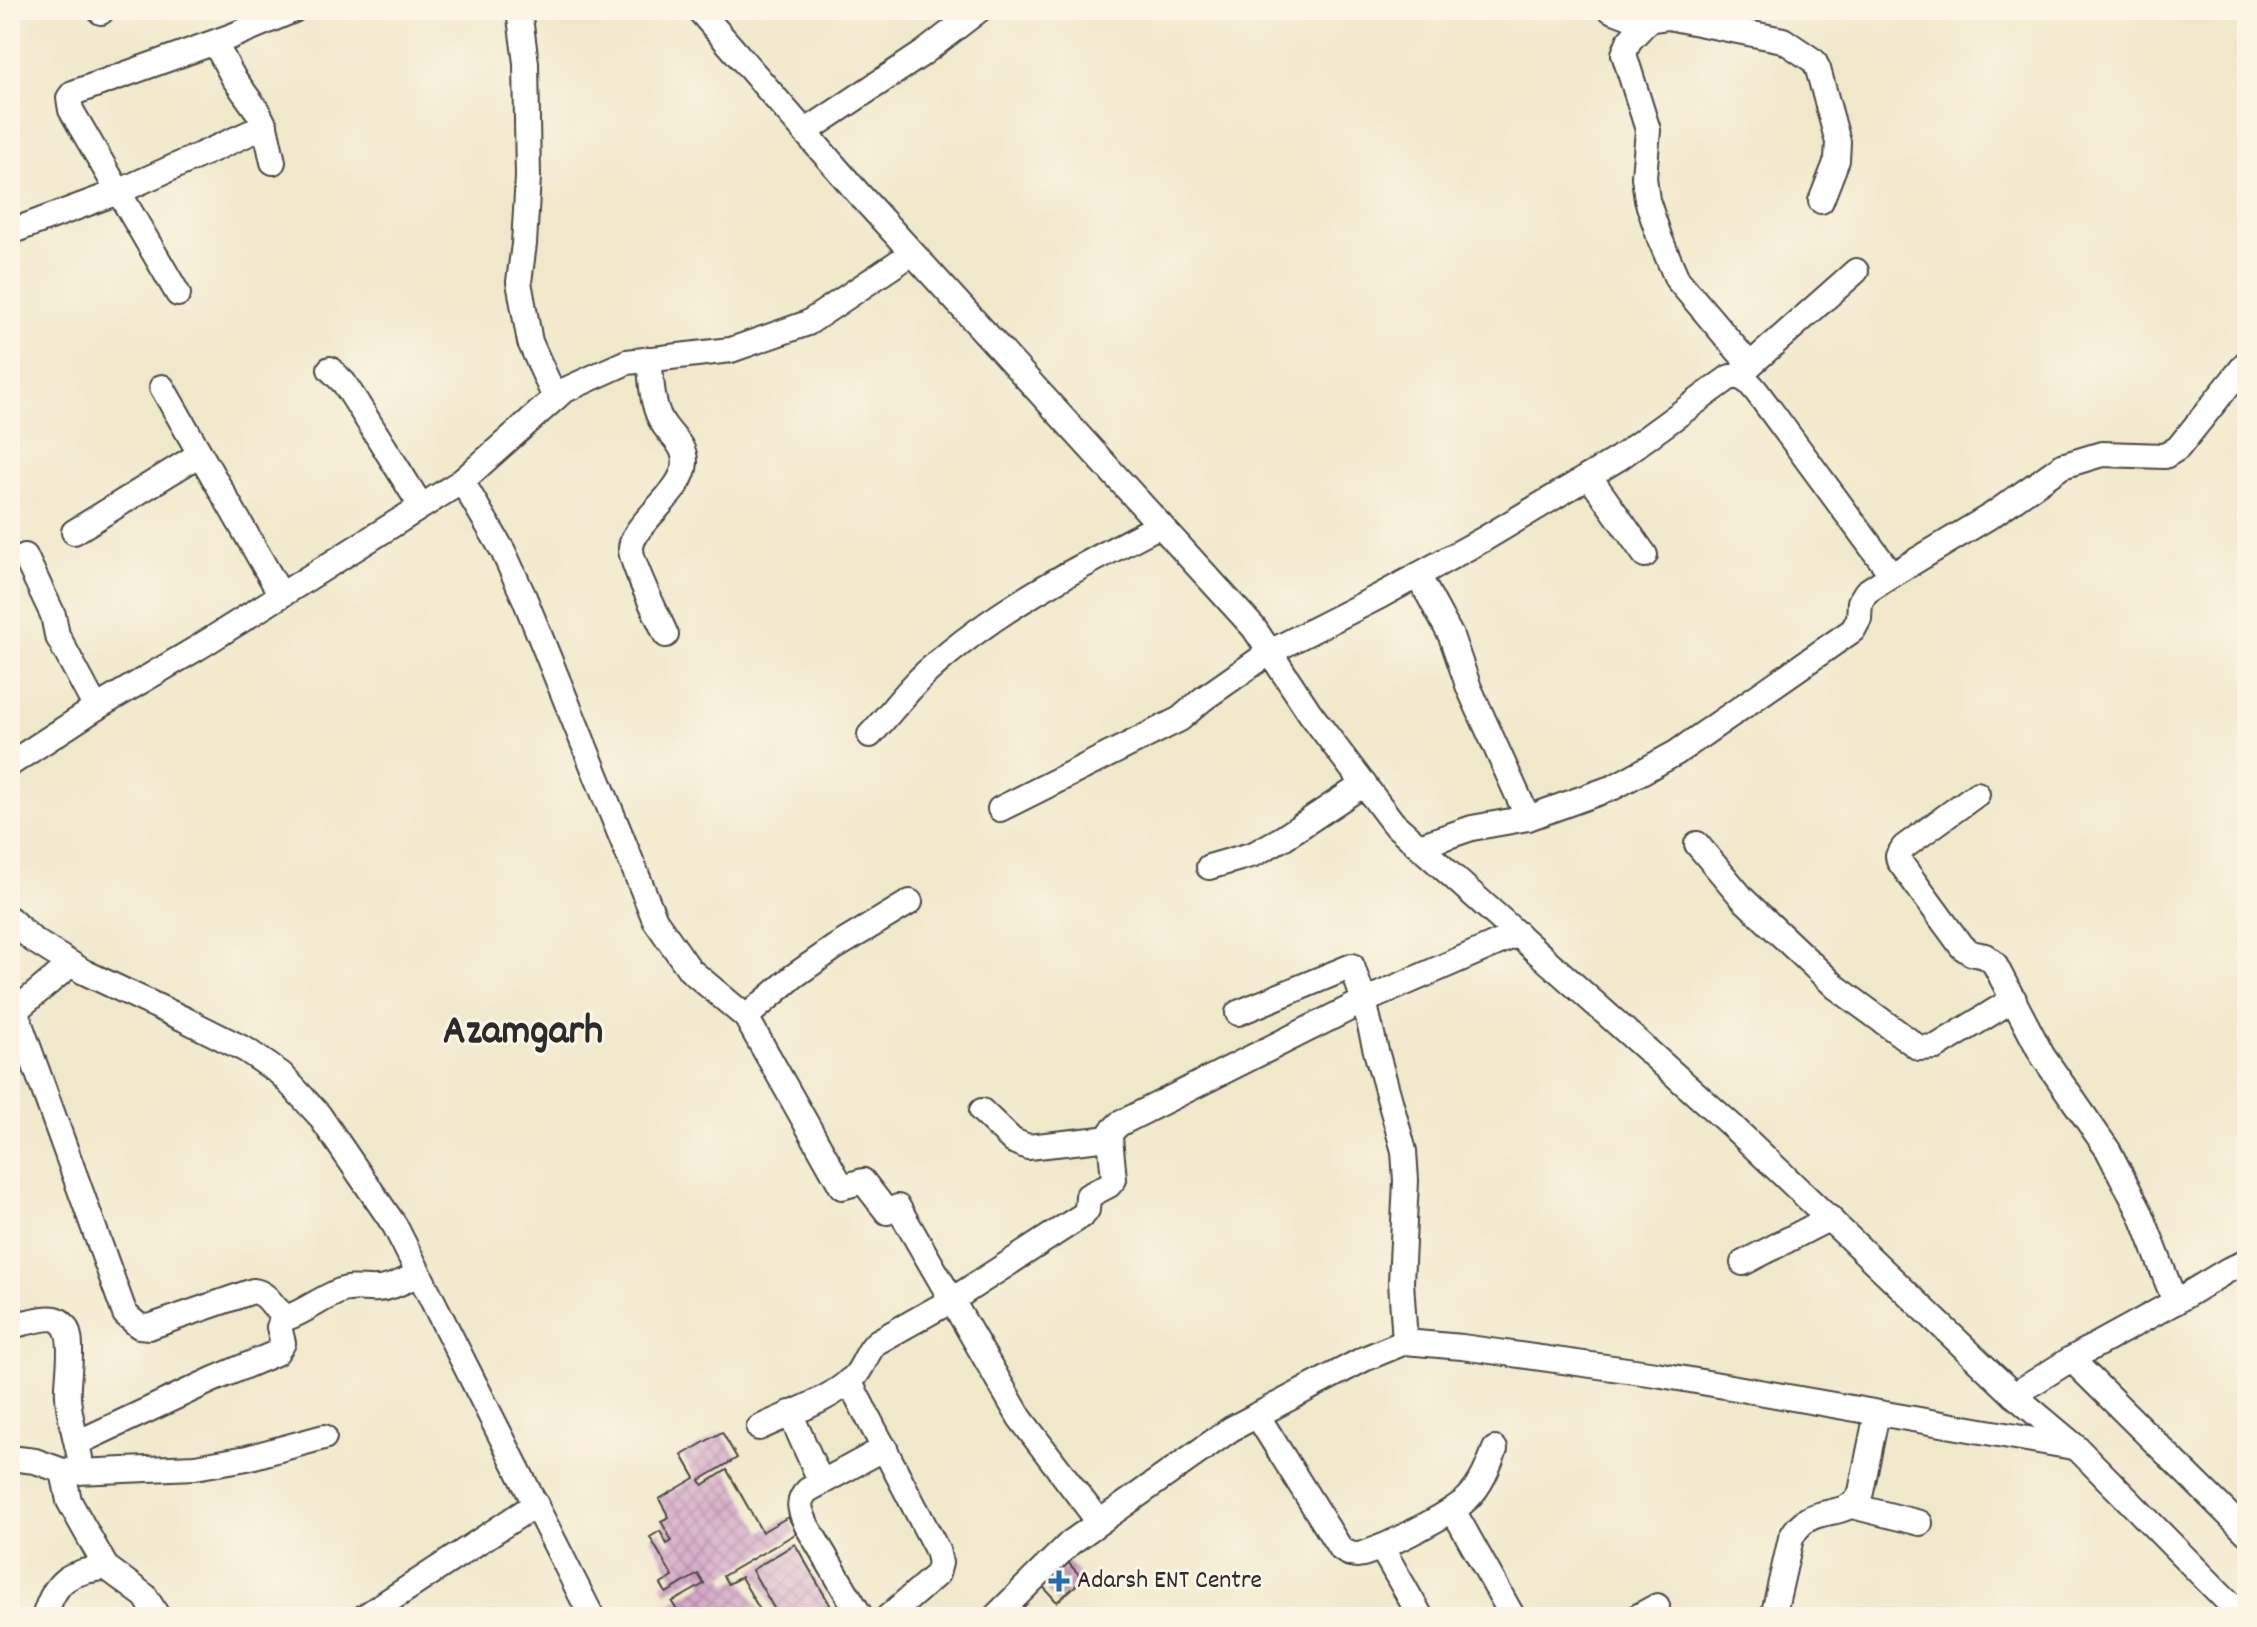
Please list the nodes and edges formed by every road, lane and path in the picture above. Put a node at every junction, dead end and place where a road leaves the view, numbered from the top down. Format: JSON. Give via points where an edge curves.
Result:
{"nodes":[{"id":1,"x":294,"y":10,"type":"edge"},
{"id":2,"x":519,"y":10,"type":"edge"},
{"id":3,"x":699,"y":10,"type":"edge"},
{"id":4,"x":979,"y":10,"type":"edge"},
{"id":5,"x":1611,"y":10,"type":"edge"},
{"id":6,"x":1646,"y":23,"type":"junction"},
{"id":7,"x":215,"y":43,"type":"junction"},
{"id":8,"x":265,"y":126,"type":"junction"},
{"id":9,"x":805,"y":132,"type":"junction"},
{"id":10,"x":273,"y":162,"type":"dead end"},
{"id":11,"x":118,"y":192,"type":"junction"},
{"id":12,"x":1821,"y":201,"type":"dead end"},
{"id":13,"x":10,"y":232,"type":"edge"},
{"id":14,"x":912,"y":253,"type":"junction"},
{"id":15,"x":1856,"y":271,"type":"dead end"},
{"id":16,"x":178,"y":294,"type":"dead end"},
{"id":17,"x":649,"y":359,"type":"junction"},
{"id":18,"x":2247,"y":362,"type":"edge"},
{"id":19,"x":330,"y":369,"type":"dead end"},
{"id":20,"x":1744,"y":370,"type":"junction"},
{"id":21,"x":162,"y":387,"type":"dead end"},
{"id":22,"x":555,"y":398,"type":"junction"},
{"id":23,"x":200,"y":454,"type":"junction"},
{"id":24,"x":1589,"y":476,"type":"junction"},
{"id":25,"x":462,"y":481,"type":"junction"},
{"id":26,"x":421,"y":506,"type":"junction"},
{"id":27,"x":1160,"y":525,"type":"junction"},
{"id":28,"x":74,"y":532,"type":"dead end"},
{"id":29,"x":1645,"y":555,"type":"dead end"},
{"id":30,"x":25,"y":556,"type":"dead end"},
{"id":31,"x":1418,"y":575,"type":"junction"},
{"id":32,"x":1892,"y":575,"type":"junction"},
{"id":33,"x":281,"y":595,"type":"junction"},
{"id":34,"x":666,"y":635,"type":"dead end"},
{"id":35,"x":1270,"y":652,"type":"junction"},
{"id":36,"x":96,"y":708,"type":"junction"},
{"id":37,"x":870,"y":735,"type":"dead end"},
{"id":38,"x":10,"y":764,"type":"edge"},
{"id":39,"x":1364,"y":784,"type":"junction"},
{"id":40,"x":1977,"y":794,"type":"dead end"},
{"id":41,"x":1000,"y":809,"type":"dead end"},
{"id":42,"x":1528,"y":818,"type":"junction"},
{"id":43,"x":1697,"y":844,"type":"dead end"},
{"id":44,"x":1419,"y":846,"type":"junction"},
{"id":45,"x":1209,"y":867,"type":"dead end"},
{"id":46,"x":910,"y":902,"type":"dead end"},
{"id":47,"x":10,"y":919,"type":"edge"},
{"id":48,"x":1518,"y":934,"type":"junction"},
{"id":49,"x":71,"y":964,"type":"junction"},
{"id":50,"x":2014,"y":999,"type":"junction"},
{"id":51,"x":1364,"y":1001,"type":"junction"},
{"id":52,"x":12,"y":1013,"type":"edge"},
{"id":53,"x":1238,"y":1013,"type":"dead end"},
{"id":54,"x":746,"y":1017,"type":"junction"},
{"id":55,"x":982,"y":1111,"type":"dead end"},
{"id":56,"x":1110,"y":1138,"type":"junction"},
{"id":57,"x":1830,"y":1218,"type":"junction"},
{"id":58,"x":2247,"y":1262,"type":"edge"},
{"id":59,"x":1743,"y":1263,"type":"dead end"},
{"id":60,"x":419,"y":1274,"type":"junction"},
{"id":61,"x":952,"y":1300,"type":"junction"},
{"id":62,"x":2175,"y":1302,"type":"junction"},
{"id":63,"x":283,"y":1316,"type":"junction"},
{"id":64,"x":10,"y":1326,"type":"edge"},
{"id":65,"x":1405,"y":1342,"type":"junction"},
{"id":66,"x":2071,"y":1359,"type":"junction"},
{"id":67,"x":849,"y":1381,"type":"junction"},
{"id":68,"x":2014,"y":1395,"type":"junction"},
{"id":69,"x":790,"y":1413,"type":"junction"},
{"id":70,"x":1877,"y":1413,"type":"junction"},
{"id":71,"x":1257,"y":1415,"type":"junction"},
{"id":72,"x":759,"y":1428,"type":"dead end"},
{"id":73,"x":324,"y":1437,"type":"dead end"},
{"id":74,"x":77,"y":1443,"type":"junction"},
{"id":75,"x":885,"y":1448,"type":"junction"},
{"id":76,"x":2077,"y":1448,"type":"junction"},
{"id":77,"x":1495,"y":1449,"type":"dead end"},
{"id":78,"x":10,"y":1458,"type":"edge"},
{"id":79,"x":73,"y":1471,"type":"junction"},
{"id":80,"x":821,"y":1482,"type":"junction"},
{"id":81,"x":536,"y":1504,"type":"junction"},
{"id":82,"x":1852,"y":1506,"type":"junction"},
{"id":83,"x":1453,"y":1510,"type":"junction"},
{"id":84,"x":1099,"y":1522,"type":"junction"},
{"id":85,"x":1920,"y":1523,"type":"dead end"},
{"id":86,"x":2247,"y":1533,"type":"edge"},
{"id":87,"x":1381,"y":1547,"type":"junction"},
{"id":88,"x":106,"y":1567,"type":"junction"},
{"id":89,"x":2238,"y":1610,"type":"edge"},
{"id":90,"x":44,"y":1617,"type":"edge"},
{"id":91,"x":158,"y":1617,"type":"edge"},
{"id":92,"x":364,"y":1617,"type":"edge"},
{"id":93,"x":592,"y":1617,"type":"edge"},
{"id":94,"x":861,"y":1617,"type":"edge"},
{"id":95,"x":888,"y":1617,"type":"edge"},
{"id":96,"x":995,"y":1617,"type":"edge"},
{"id":97,"x":1421,"y":1617,"type":"edge"},
{"id":98,"x":1513,"y":1617,"type":"edge"},
{"id":99,"x":1773,"y":1617,"type":"edge"}],
"edges":[{"from":1,"to":7,"type":"street"},
{"from":2,"to":22,"type":"street","via":[[526,63],[528,177],[519,282],[530,342]]},
{"from":3,"to":9,"type":"street"},
{"from":4,"to":9,"type":"street"},
{"from":5,"to":6,"type":"street"},
{"from":6,"to":12,"type":"street","via":[[1668,17],[1783,40],[1814,61],[1838,142],[1837,160]]},
{"from":6,"to":20,"type":"street","via":[[1624,54],[1648,130],[1644,177],[1651,215],[1677,279]]},
{"from":7,"to":8,"type":"street"},
{"from":7,"to":11,"type":"street","via":[[69,98]]},
{"from":8,"to":10,"type":"street"},
{"from":8,"to":11,"type":"street"},
{"from":9,"to":14,"type":"street"},
{"from":11,"to":13,"type":"street"},
{"from":11,"to":16,"type":"street"},
{"from":14,"to":17,"type":"street","via":[[808,323],[731,350]]},
{"from":14,"to":27,"type":"street"},
{"from":15,"to":20,"type":"street"},
{"from":17,"to":22,"type":"street","via":[[627,362]]},
{"from":17,"to":34,"type":"street","via":[[659,417],[684,453],[685,464],[672,492],[635,536],[631,552]]},
{"from":18,"to":32,"type":"street","via":[[2178,448],[2165,456],[2080,458]]},
{"from":19,"to":26,"type":"street"},
{"from":20,"to":24,"type":"street"},
{"from":20,"to":32,"type":"street"},
{"from":21,"to":23,"type":"street"},
{"from":22,"to":25,"type":"street"},
{"from":23,"to":28,"type":"street"},
{"from":23,"to":33,"type":"street"},
{"from":24,"to":29,"type":"street"},
{"from":24,"to":31,"type":"street"},
{"from":25,"to":26,"type":"street"},
{"from":25,"to":54,"type":"street","via":[[524,597],[655,920],[690,970]]},
{"from":26,"to":33,"type":"street"},
{"from":27,"to":35,"type":"street"},
{"from":27,"to":37,"type":"street","via":[[1035,591],[962,643],[917,682]]},
{"from":30,"to":36,"type":"street","via":[[57,635]]},
{"from":31,"to":35,"type":"street"},
{"from":31,"to":42,"type":"street","via":[[1451,636]]},
{"from":32,"to":42,"type":"street","via":[[1862,597],[1853,630],[1676,753],[1614,787]]},
{"from":33,"to":36,"type":"street"},
{"from":35,"to":39,"type":"street"},
{"from":35,"to":41,"type":"street","via":[[1180,719]]},
{"from":36,"to":38,"type":"street"},
{"from":39,"to":44,"type":"street","via":[[1393,823]]},
{"from":39,"to":45,"type":"street","via":[[1254,854]]},
{"from":40,"to":50,"type":"street","via":[[1898,856],[1962,947],[1994,963]]},
{"from":42,"to":44,"type":"street","via":[[1472,828]]},
{"from":43,"to":50,"type":"street","via":[[1744,900],[1836,987],[1919,1048],[1936,1047]]},
{"from":44,"to":48,"type":"street"},
{"from":46,"to":54,"type":"street","via":[[794,976]]},
{"from":47,"to":49,"type":"street"},
{"from":48,"to":51,"type":"street"},
{"from":48,"to":57,"type":"street"},
{"from":49,"to":52,"type":"street"},
{"from":49,"to":60,"type":"street","via":[[246,1050],[281,1074],[319,1115],[395,1226]]},
{"from":50,"to":62,"type":"street","via":[[2042,1055],[2108,1150],[2141,1214]]},
{"from":51,"to":53,"type":"street","via":[[1352,966]]},
{"from":51,"to":56,"type":"street","via":[[1119,1124]]},
{"from":51,"to":65,"type":"street","via":[[1406,1167],[1401,1282]]},
{"from":52,"to":63,"type":"street","via":[[130,1320],[149,1327],[253,1291],[267,1296]]},
{"from":54,"to":61,"type":"street","via":[[842,1187],[863,1181],[887,1212],[898,1207]]},
{"from":55,"to":56,"type":"street","via":[[1013,1141],[1028,1147]]},
{"from":56,"to":61,"type":"street","via":[[1114,1179],[1088,1196],[1083,1215]]},
{"from":57,"to":59,"type":"street"},
{"from":57,"to":68,"type":"street"},
{"from":58,"to":62,"type":"street"},
{"from":60,"to":63,"type":"street","via":[[375,1290],[339,1291]]},
{"from":60,"to":81,"type":"street"},
{"from":61,"to":67,"type":"street","via":[[877,1342]]},
{"from":61,"to":84,"type":"street","via":[[1020,1418]]},
{"from":62,"to":66,"type":"street"},
{"from":63,"to":74,"type":"street","via":[[283,1343],[276,1353]]},
{"from":64,"to":74,"type":"street","via":[[49,1317],[65,1325],[71,1351],[68,1397]]},
{"from":65,"to":70,"type":"street","via":[[1656,1374]]},
{"from":65,"to":71,"type":"street"},
{"from":66,"to":68,"type":"street"},
{"from":66,"to":86,"type":"street"},
{"from":67,"to":69,"type":"street"},
{"from":67,"to":75,"type":"street"},
{"from":68,"to":76,"type":"street"},
{"from":69,"to":72,"type":"street"},
{"from":69,"to":80,"type":"street"},
{"from":70,"to":76,"type":"street"},
{"from":70,"to":82,"type":"street","via":[[1861,1492]]},
{"from":71,"to":84,"type":"street"},
{"from":71,"to":87,"type":"street","via":[[1340,1548],[1357,1555]]},
{"from":73,"to":79,"type":"street","via":[[195,1467]]},
{"from":74,"to":79,"type":"street"},
{"from":75,"to":80,"type":"street"},
{"from":75,"to":95,"type":"street","via":[[940,1563],[937,1574]]},
{"from":76,"to":89,"type":"street"},
{"from":77,"to":83,"type":"street","via":[[1479,1485]]},
{"from":78,"to":79,"type":"street"},
{"from":79,"to":88,"type":"street","via":[[69,1501]]},
{"from":80,"to":94,"type":"street","via":[[802,1496],[800,1510]]},
{"from":81,"to":92,"type":"street"},
{"from":81,"to":93,"type":"street"},
{"from":82,"to":85,"type":"street"},
{"from":82,"to":99,"type":"street","via":[[1800,1523],[1791,1538]]},
{"from":83,"to":87,"type":"street"},
{"from":83,"to":98,"type":"street"},
{"from":84,"to":96,"type":"street","via":[[1070,1543]]},
{"from":87,"to":97,"type":"street"},
{"from":88,"to":90,"type":"street","via":[[67,1577]]},
{"from":88,"to":91,"type":"street","via":[[145,1596]]}]}
